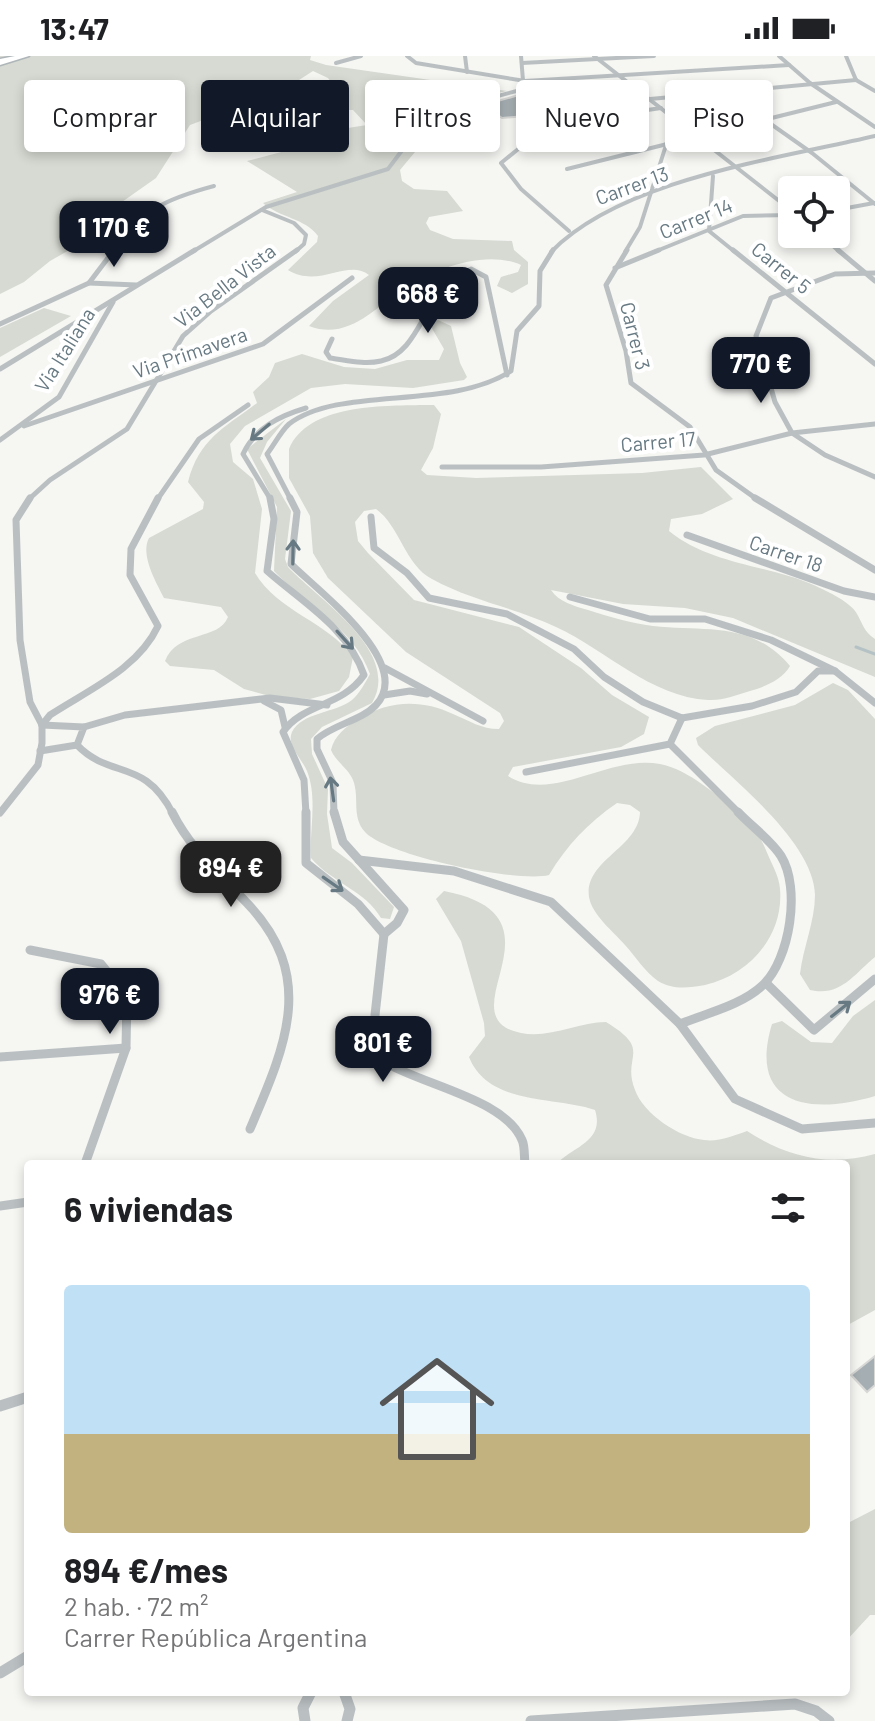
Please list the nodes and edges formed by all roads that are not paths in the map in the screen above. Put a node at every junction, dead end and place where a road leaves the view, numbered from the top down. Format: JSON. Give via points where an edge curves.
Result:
{"nodes":[{"id":1,"x":25,"y":56,"type":"edge"},
{"id":2,"x":361,"y":56,"type":"edge"},
{"id":3,"x":407,"y":56,"type":"edge"},
{"id":4,"x":465,"y":56,"type":"edge"},
{"id":5,"x":521,"y":56,"type":"edge"},
{"id":6,"x":594,"y":56,"type":"edge"},
{"id":7,"x":654,"y":56,"type":"edge"},
{"id":8,"x":779,"y":56,"type":"edge"},
{"id":9,"x":846,"y":56,"type":"edge"},
{"id":10,"x":599,"y":60,"type":"junction"},
{"id":11,"x":0,"y":62,"type":"edge"},
{"id":12,"x":336,"y":63,"type":"dead end"},
{"id":13,"x":522,"y":63,"type":"junction"},
{"id":14,"x":789,"y":65,"type":"junction"},
{"id":15,"x":467,"y":72,"type":"junction"},
{"id":16,"x":621,"y":78,"type":"junction"},
{"id":17,"x":519,"y":80,"type":"edge"},
{"id":18,"x":525,"y":80,"type":"edge"},
{"id":19,"x":557,"y":80,"type":"edge"},
{"id":20,"x":856,"y":80,"type":"junction"},
{"id":21,"x":810,"y":83,"type":"junction"},
{"id":22,"x":773,"y":86,"type":"edge"},
{"id":23,"x":516,"y":91,"type":"edge"},
{"id":24,"x":875,"y":91,"type":"edge"},
{"id":25,"x":665,"y":97,"type":"edge"},
{"id":26,"x":650,"y":99,"type":"junction"},
{"id":27,"x":836,"y":102,"type":"junction"},
{"id":28,"x":661,"y":108,"type":"junction"},
{"id":29,"x":649,"y":110,"type":"edge"},
{"id":30,"x":665,"y":111,"type":"edge"},
{"id":31,"x":773,"y":117,"type":"edge"},
{"id":32,"x":773,"y":125,"type":"edge"},
{"id":33,"x":875,"y":127,"type":"edge"},
{"id":34,"x":875,"y":136,"type":"edge"},
{"id":35,"x":665,"y":143,"type":"edge"},
{"id":36,"x":665,"y":149,"type":"edge"},
{"id":37,"x":516,"y":151,"type":"edge"},
{"id":38,"x":720,"y":152,"type":"edge"},
{"id":39,"x":812,"y":153,"type":"junction"},
{"id":40,"x":567,"y":169,"type":"dead end"},
{"id":41,"x":741,"y":169,"type":"junction"},
{"id":42,"x":713,"y":176,"type":"junction"},
{"id":43,"x":214,"y":186,"type":"dead end"},
{"id":44,"x":652,"y":193,"type":"junction"},
{"id":45,"x":778,"y":201,"type":"edge"},
{"id":46,"x":875,"y":203,"type":"edge"},
{"id":47,"x":850,"y":207,"type":"edge"},
{"id":48,"x":262,"y":210,"type":"junction"},
{"id":49,"x":778,"y":214,"type":"edge"},
{"id":50,"x":586,"y":220,"type":"junction"},
{"id":51,"x":562,"y":223,"type":"junction"},
{"id":52,"x":569,"y":231,"type":"junction"},
{"id":53,"x":709,"y":231,"type":"junction"},
{"id":54,"x":836,"y":248,"type":"edge"},
{"id":55,"x":614,"y":269,"type":"junction"},
{"id":56,"x":862,"y":270,"type":"junction"},
{"id":57,"x":875,"y":273,"type":"edge"},
{"id":58,"x":352,"y":278,"type":"dead end"},
{"id":59,"x":875,"y":281,"type":"edge"},
{"id":60,"x":89,"y":283,"type":"junction"},
{"id":61,"x":138,"y":285,"type":"junction"},
{"id":62,"x":785,"y":292,"type":"junction"},
{"id":63,"x":114,"y":300,"type":"junction"},
{"id":64,"x":0,"y":324,"type":"edge"},
{"id":65,"x":332,"y":339,"type":"dead end"},
{"id":66,"x":875,"y":364,"type":"edge"},
{"id":67,"x":0,"y":369,"type":"edge"},
{"id":68,"x":507,"y":375,"type":"junction"},
{"id":69,"x":156,"y":382,"type":"junction"},
{"id":70,"x":359,"y":403,"type":"junction"},
{"id":71,"x":248,"y":405,"type":"dead end"},
{"id":72,"x":875,"y":424,"type":"edge"},
{"id":73,"x":24,"y":426,"type":"junction"},
{"id":74,"x":792,"y":433,"type":"junction"},
{"id":75,"x":0,"y":440,"type":"edge"},
{"id":76,"x":704,"y":455,"type":"junction"},
{"id":77,"x":442,"y":467,"type":"dead end"},
{"id":78,"x":875,"y":477,"type":"edge"},
{"id":79,"x":371,"y":517,"type":"dead end"},
{"id":80,"x":687,"y":535,"type":"dead end"},
{"id":81,"x":875,"y":570,"type":"edge"},
{"id":82,"x":570,"y":597,"type":"dead end"},
{"id":83,"x":875,"y":597,"type":"edge"},
{"id":84,"x":385,"y":668,"type":"junction"},
{"id":85,"x":835,"y":671,"type":"junction"},
{"id":86,"x":861,"y":688,"type":"junction"},
{"id":87,"x":875,"y":690,"type":"edge"},
{"id":88,"x":384,"y":695,"type":"junction"},
{"id":89,"x":436,"y":695,"type":"junction"},
{"id":90,"x":260,"y":699,"type":"junction"},
{"id":91,"x":875,"y":703,"type":"edge"},
{"id":92,"x":328,"y":705,"type":"junction"},
{"id":93,"x":682,"y":718,"type":"junction"},
{"id":94,"x":483,"y":721,"type":"dead end"},
{"id":95,"x":42,"y":725,"type":"junction"},
{"id":96,"x":84,"y":727,"type":"junction"},
{"id":97,"x":285,"y":727,"type":"junction"},
{"id":98,"x":670,"y":744,"type":"junction"},
{"id":99,"x":77,"y":745,"type":"junction"},
{"id":100,"x":40,"y":751,"type":"junction"},
{"id":101,"x":526,"y":772,"type":"dead end"},
{"id":102,"x":0,"y":813,"type":"edge"},
{"id":103,"x":358,"y":859,"type":"junction"},
{"id":104,"x":384,"y":934,"type":"junction"},
{"id":105,"x":30,"y":950,"type":"dead end"},
{"id":106,"x":875,"y":979,"type":"edge"},
{"id":107,"x":766,"y":983,"type":"junction"},
{"id":108,"x":680,"y":1024,"type":"junction"},
{"id":109,"x":126,"y":1048,"type":"junction"},
{"id":110,"x":0,"y":1057,"type":"edge"},
{"id":111,"x":875,"y":1123,"type":"edge"},
{"id":112,"x":250,"y":1129,"type":"dead end"},
{"id":113,"x":86,"y":1160,"type":"edge"},
{"id":114,"x":526,"y":1160,"type":"edge"},
{"id":115,"x":24,"y":1203,"type":"edge"},
{"id":116,"x":0,"y":1206,"type":"edge"},
{"id":117,"x":24,"y":1398,"type":"edge"},
{"id":118,"x":0,"y":1406,"type":"edge"},
{"id":119,"x":24,"y":1658,"type":"edge"},
{"id":120,"x":0,"y":1673,"type":"edge"},
{"id":121,"x":309,"y":1696,"type":"edge"},
{"id":122,"x":345,"y":1696,"type":"edge"},
{"id":123,"x":305,"y":1721,"type":"edge"},
{"id":124,"x":347,"y":1721,"type":"edge"},
{"id":125,"x":531,"y":1721,"type":"edge"},
{"id":126,"x":829,"y":1721,"type":"edge"}],
"edges":[{"from":1,"to":11,"type":"main road"},
{"from":2,"to":12,"type":"street"},
{"from":3,"to":15,"type":"street","via":[[416,63]]},
{"from":4,"to":15,"type":"street"},
{"from":5,"to":13,"type":"street"},
{"from":6,"to":10,"type":"street"},
{"from":7,"to":10,"type":"street"},
{"from":8,"to":14,"type":"street"},
{"from":9,"to":20,"type":"street"},
{"from":10,"to":13,"type":"street"},
{"from":10,"to":16,"type":"street"},
{"from":13,"to":18,"type":"street"},
{"from":14,"to":16,"type":"street"},
{"from":14,"to":21,"type":"street"},
{"from":15,"to":17,"type":"street"},
{"from":16,"to":19,"type":"street"},
{"from":16,"to":26,"type":"street"},
{"from":20,"to":21,"type":"street"},
{"from":20,"to":24,"type":"street"},
{"from":21,"to":22,"type":"street"},
{"from":21,"to":27,"type":"street"},
{"from":23,"to":48,"type":"street","via":[[445,110],[421,125],[384,171]]},
{"from":25,"to":26,"type":"street"},
{"from":26,"to":28,"type":"street"},
{"from":27,"to":31,"type":"street"},
{"from":27,"to":33,"type":"street"},
{"from":28,"to":29,"type":"street"},
{"from":28,"to":30,"type":"street"},
{"from":32,"to":39,"type":"street"},
{"from":34,"to":39,"type":"street","name":"Carrer 13"},
{"from":35,"to":40,"type":"street"},
{"from":36,"to":44,"type":"street","name":"Carrer 3"},
{"from":37,"to":51,"type":"street","via":[[501,163],[521,189]]},
{"from":38,"to":41,"type":"street"},
{"from":39,"to":41,"type":"street","name":"Carrer 13"},
{"from":39,"to":46,"type":"street"},
{"from":41,"to":42,"type":"street","name":"Carrer 13"},
{"from":41,"to":45,"type":"street"},
{"from":42,"to":44,"type":"street","name":"Carrer 13"},
{"from":42,"to":53,"type":"street"},
{"from":43,"to":60,"type":"street","via":[[171,198],[136,221]]},
{"from":44,"to":50,"type":"street","name":"Carrer 13"},
{"from":44,"to":55,"type":"street","name":"Carrer 3","via":[[640,227]]},
{"from":46,"to":47,"type":"street"},
{"from":48,"to":61,"type":"street"},
{"from":48,"to":69,"type":"street","name":"Via Bella Vista","via":[[299,226],[306,235],[304,244],[196,324]]},
{"from":49,"to":53,"type":"street","name":"Carrer 14","via":[[743,216]]},
{"from":50,"to":51,"type":"street","name":"Carrer 13"},
{"from":50,"to":52,"type":"street","name":"Carrer 13"},
{"from":51,"to":52,"type":"street"},
{"from":52,"to":68,"type":"street","name":"Carrer 13","via":[[544,258],[539,306],[515,335],[514,365]]},
{"from":53,"to":55,"type":"street","name":"Carrer 14"},
{"from":53,"to":62,"type":"street","name":"Carrer 5"},
{"from":54,"to":56,"type":"street"},
{"from":55,"to":76,"type":"street","name":"Carrer 3","via":[[606,285],[631,383],[690,427]]},
{"from":56,"to":57,"type":"street"},
{"from":56,"to":59,"type":"street"},
{"from":56,"to":62,"type":"street"},
{"from":58,"to":69,"type":"street","name":"Via Primavera","via":[[263,344]]},
{"from":60,"to":61,"type":"street"},
{"from":60,"to":64,"type":"street"},
{"from":61,"to":63,"type":"street"},
{"from":62,"to":66,"type":"street","name":"Carrer 5"},
{"from":62,"to":74,"type":"street","via":[[771,298],[756,336],[775,402]]},
{"from":63,"to":67,"type":"street"},
{"from":63,"to":73,"type":"street","name":"Via Italiana","via":[[59,397]]},
{"from":65,"to":68,"type":"street","via":[[326,352],[330,358],[390,359],[411,337],[448,278],[471,269],[486,277]]},
{"from":68,"to":70,"type":"street","via":[[420,397]]},
{"from":69,"to":73,"type":"street","name":"Via Primavera"},
{"from":69,"to":95,"type":"street","name":"Via Bella Vista","via":[[124,432],[38,488],[16,520],[20,640],[30,702]]},
{"from":84,"to":70,"type":"street","one_way":true,"via":[[361,630],[291,564],[297,512],[267,454],[302,415]]},
{"from":70,"to":92,"type":"street","one_way":true,"via":[[319,405],[285,415],[256,434],[243,454],[273,503],[267,571],[333,627],[362,662],[359,686]]},
{"from":71,"to":95,"type":"street","via":[[199,439],[153,504],[131,549],[130,575],[158,626],[154,641]]},
{"from":72,"to":74,"type":"street","name":"Carrer 17"},
{"from":73,"to":75,"type":"street","name":"Via Italiana"},
{"from":74,"to":76,"type":"street","name":"Carrer 17"},
{"from":74,"to":78,"type":"street"},
{"from":76,"to":77,"type":"street","name":"Carrer 17","via":[[516,468]]},
{"from":76,"to":81,"type":"street","name":"Carrer 3","via":[[744,491]]},
{"from":79,"to":93,"type":"street","via":[[374,548],[429,598],[507,614],[574,649],[643,702]]},
{"from":80,"to":83,"type":"street","name":"Carrer 18","via":[[844,591]]},
{"from":82,"to":85,"type":"street","via":[[650,619],[705,619],[771,640]]},
{"from":84,"to":88,"type":"street"},
{"from":84,"to":89,"type":"street"},
{"from":85,"to":86,"type":"street"},
{"from":85,"to":93,"type":"street","via":[[818,671],[796,692],[752,706]]},
{"from":86,"to":87,"type":"street"},
{"from":86,"to":91,"type":"street"},
{"from":88,"to":89,"type":"street"},
{"from":103,"to":88,"type":"street","one_way":true,"via":[[334,822],[333,783],[317,739],[327,728],[375,706]]},
{"from":89,"to":94,"type":"street"},
{"from":90,"to":92,"type":"street"},
{"from":90,"to":96,"type":"street","via":[[125,715]]},
{"from":90,"to":97,"type":"street","via":[[281,710]]},
{"from":92,"to":97,"type":"street"},
{"from":93,"to":98,"type":"street"},
{"from":95,"to":96,"type":"street"},
{"from":95,"to":100,"type":"street","name":"Via Bella Vista"},
{"from":96,"to":99,"type":"street"},
{"from":97,"to":104,"type":"street","one_way":true,"via":[[284,738],[305,780],[306,863],[356,899]]},
{"from":98,"to":101,"type":"street"},
{"from":98,"to":107,"type":"street","via":[[781,856],[793,907]]},
{"from":99,"to":100,"type":"street"},
{"from":99,"to":112,"type":"street","via":[[83,753],[131,768],[155,786],[194,851],[281,945],[293,993],[290,1017]]},
{"from":100,"to":102,"type":"street","name":"Via Bella Vista","via":[[38,765]]},
{"from":103,"to":104,"type":"street","via":[[404,910]]},
{"from":103,"to":108,"type":"street","via":[[454,871],[544,898]]},
{"from":104,"to":114,"type":"street","via":[[375,1015],[379,1058],[392,1071],[426,1086],[490,1106],[523,1135]]},
{"from":105,"to":109,"type":"street","via":[[101,964],[127,996]]},
{"from":107,"to":106,"type":"street","one_way":true,"via":[[814,1030]]},
{"from":107,"to":108,"type":"street","via":[[742,999]]},
{"from":108,"to":111,"type":"street","via":[[735,1099],[802,1129]]},
{"from":109,"to":110,"type":"street"},
{"from":109,"to":113,"type":"street"},
{"from":115,"to":116,"type":"street"},
{"from":117,"to":118,"type":"street"},
{"from":119,"to":120,"type":"street"},
{"from":121,"to":123,"type":"street","via":[[303,1708]]},
{"from":122,"to":124,"type":"street"},
{"from":125,"to":126,"type":"street","via":[[779,1704],[816,1711]]}]}
